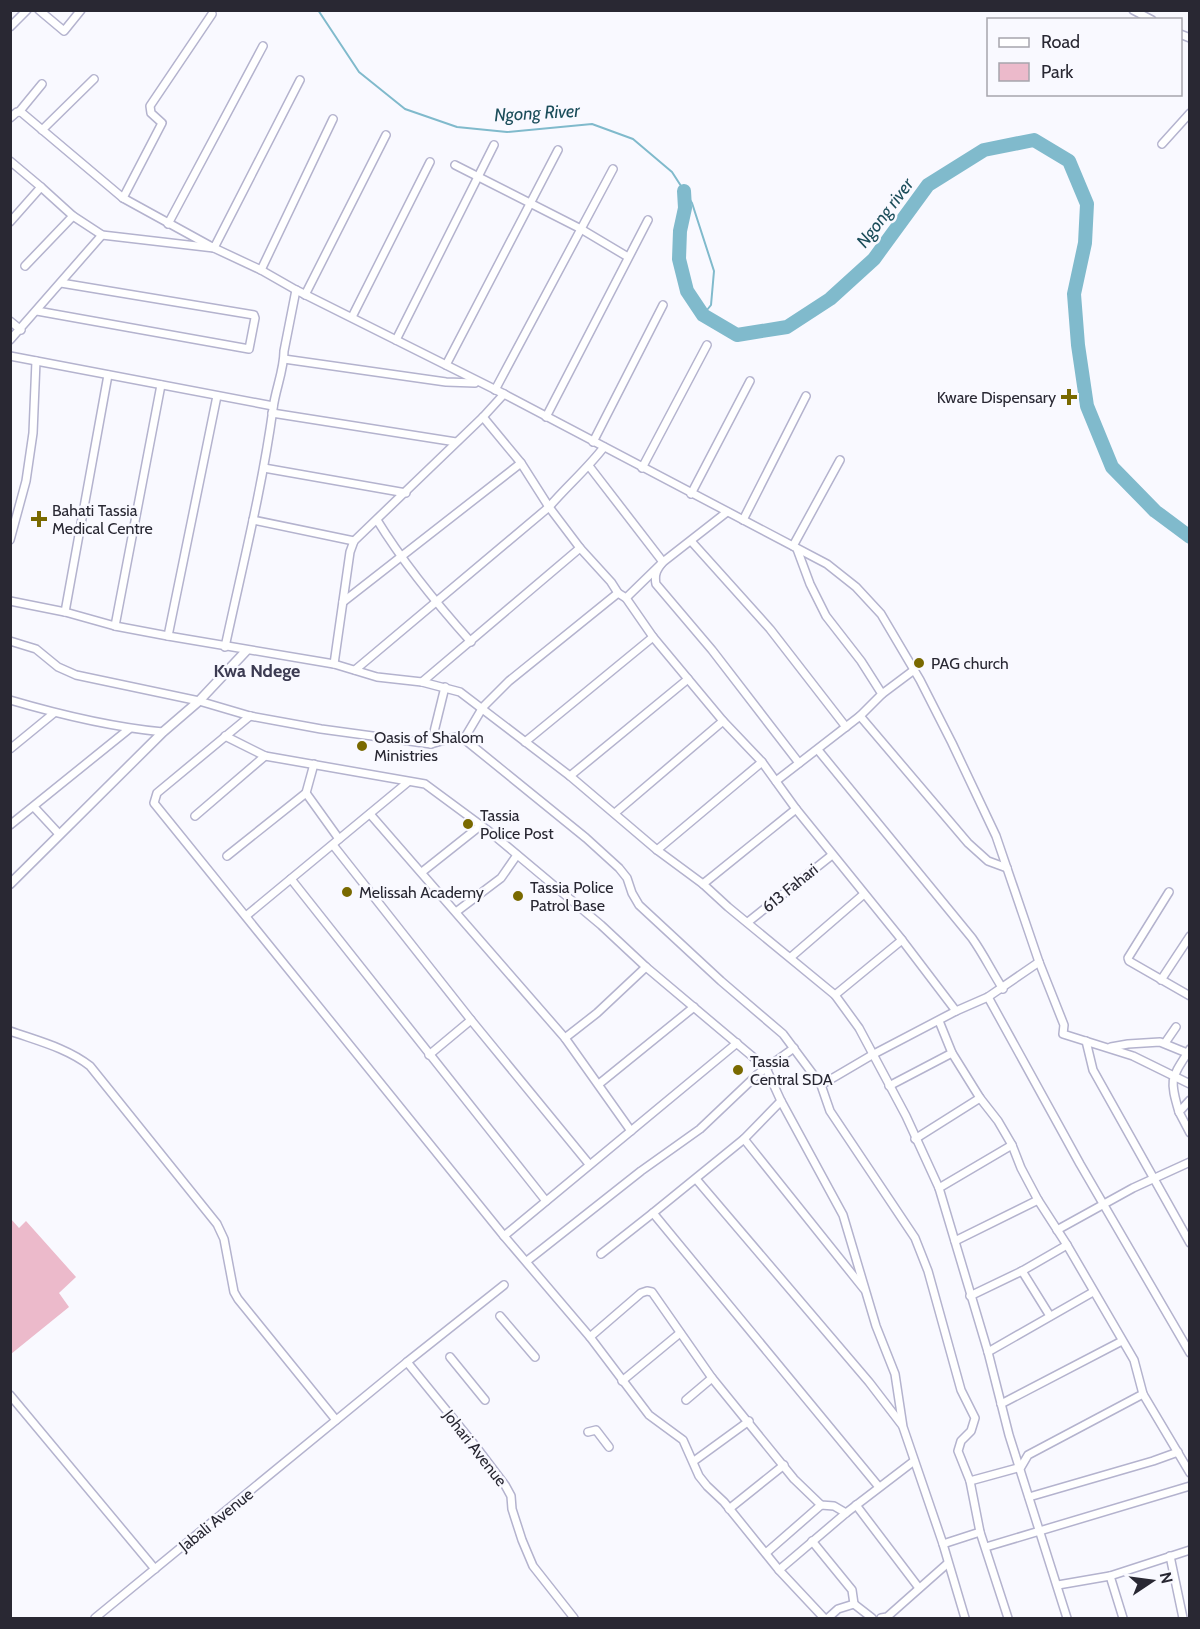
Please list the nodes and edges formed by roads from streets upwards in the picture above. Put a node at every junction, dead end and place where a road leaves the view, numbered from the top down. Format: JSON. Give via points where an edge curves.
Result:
{"nodes":[{"id":1,"x":27,"y":10,"type":"edge"},
{"id":2,"x":39,"y":10,"type":"edge"},
{"id":3,"x":81,"y":10,"type":"edge"},
{"id":4,"x":1133,"y":10,"type":"edge"},
{"id":5,"x":212,"y":14,"type":"dead end"},
{"id":6,"x":1148,"y":18,"type":"edge"},
{"id":7,"x":10,"y":27,"type":"edge"},
{"id":8,"x":263,"y":46,"type":"dead end"},
{"id":9,"x":94,"y":79,"type":"dead end"},
{"id":10,"x":300,"y":80,"type":"dead end"},
{"id":11,"x":42,"y":84,"type":"dead end"},
{"id":12,"x":19,"y":112,"type":"junction"},
{"id":13,"x":1190,"y":113,"type":"edge"},
{"id":14,"x":10,"y":118,"type":"edge"},
{"id":15,"x":333,"y":119,"type":"dead end"},
{"id":16,"x":42,"y":130,"type":"junction"},
{"id":17,"x":386,"y":135,"type":"dead end"},
{"id":18,"x":1162,"y":144,"type":"dead end"},
{"id":19,"x":494,"y":145,"type":"dead end"},
{"id":20,"x":558,"y":150,"type":"dead end"},
{"id":21,"x":10,"y":161,"type":"edge"},
{"id":22,"x":430,"y":162,"type":"dead end"},
{"id":23,"x":455,"y":165,"type":"dead end"},
{"id":24,"x":613,"y":169,"type":"dead end"},
{"id":25,"x":478,"y":176,"type":"junction"},
{"id":26,"x":42,"y":187,"type":"junction"},
{"id":27,"x":123,"y":198,"type":"junction"},
{"id":28,"x":531,"y":203,"type":"junction"},
{"id":29,"x":73,"y":216,"type":"junction"},
{"id":30,"x":648,"y":220,"type":"dead end"},
{"id":31,"x":10,"y":222,"type":"edge"},
{"id":32,"x":168,"y":224,"type":"junction"},
{"id":33,"x":581,"y":229,"type":"junction"},
{"id":34,"x":102,"y":235,"type":"junction"},
{"id":35,"x":214,"y":248,"type":"junction"},
{"id":36,"x":628,"y":258,"type":"junction"},
{"id":37,"x":25,"y":266,"type":"dead end"},
{"id":38,"x":261,"y":270,"type":"junction"},
{"id":39,"x":61,"y":283,"type":"junction"},
{"id":40,"x":296,"y":290,"type":"junction"},
{"id":41,"x":305,"y":295,"type":"junction"},
{"id":42,"x":663,"y":305,"type":"dead end"},
{"id":43,"x":37,"y":311,"type":"junction"},
{"id":44,"x":352,"y":317,"type":"junction"},
{"id":45,"x":10,"y":321,"type":"edge"},
{"id":46,"x":21,"y":330,"type":"junction"},
{"id":47,"x":10,"y":340,"type":"edge"},
{"id":48,"x":396,"y":340,"type":"junction"},
{"id":49,"x":707,"y":345,"type":"dead end"},
{"id":50,"x":10,"y":356,"type":"edge"},
{"id":51,"x":284,"y":359,"type":"junction"},
{"id":52,"x":36,"y":361,"type":"junction"},
{"id":53,"x":446,"y":365,"type":"junction"},
{"id":54,"x":108,"y":375,"type":"junction"},
{"id":55,"x":750,"y":381,"type":"dead end"},
{"id":56,"x":477,"y":383,"type":"junction"},
{"id":57,"x":161,"y":385,"type":"junction"},
{"id":58,"x":495,"y":390,"type":"junction"},
{"id":59,"x":504,"y":394,"type":"junction"},
{"id":60,"x":217,"y":396,"type":"junction"},
{"id":61,"x":806,"y":396,"type":"dead end"},
{"id":62,"x":273,"y":410,"type":"junction"},
{"id":63,"x":483,"y":417,"type":"junction"},
{"id":64,"x":546,"y":417,"type":"junction"},
{"id":65,"x":456,"y":442,"type":"junction"},
{"id":66,"x":593,"y":442,"type":"junction"},
{"id":67,"x":604,"y":447,"type":"junction"},
{"id":68,"x":840,"y":460,"type":"dead end"},
{"id":69,"x":521,"y":463,"type":"junction"},
{"id":70,"x":589,"y":466,"type":"junction"},
{"id":71,"x":264,"y":468,"type":"junction"},
{"id":72,"x":642,"y":468,"type":"junction"},
{"id":73,"x":405,"y":492,"type":"junction"},
{"id":74,"x":691,"y":494,"type":"junction"},
{"id":75,"x":549,"y":507,"type":"junction"},
{"id":76,"x":728,"y":512,"type":"junction"},
{"id":77,"x":253,"y":520,"type":"junction"},
{"id":78,"x":377,"y":520,"type":"junction"},
{"id":79,"x":743,"y":520,"type":"junction"},
{"id":80,"x":10,"y":540,"type":"edge"},
{"id":81,"x":691,"y":541,"type":"junction"},
{"id":82,"x":354,"y":542,"type":"junction"},
{"id":83,"x":580,"y":548,"type":"junction"},
{"id":84,"x":795,"y":548,"type":"junction"},
{"id":85,"x":400,"y":556,"type":"junction"},
{"id":86,"x":663,"y":562,"type":"junction"},
{"id":87,"x":618,"y":593,"type":"junction"},
{"id":88,"x":626,"y":598,"type":"junction"},
{"id":89,"x":10,"y":601,"type":"edge"},
{"id":90,"x":343,"y":602,"type":"junction"},
{"id":91,"x":435,"y":602,"type":"junction"},
{"id":92,"x":65,"y":612,"type":"junction"},
{"id":93,"x":115,"y":626,"type":"junction"},
{"id":94,"x":168,"y":636,"type":"junction"},
{"id":95,"x":652,"y":637,"type":"junction"},
{"id":96,"x":10,"y":641,"type":"edge"},
{"id":97,"x":471,"y":642,"type":"junction"},
{"id":98,"x":225,"y":647,"type":"junction"},
{"id":99,"x":246,"y":651,"type":"junction"},
{"id":100,"x":334,"y":664,"type":"junction"},
{"id":101,"x":355,"y":670,"type":"junction"},
{"id":102,"x":914,"y":670,"type":"junction"},
{"id":103,"x":688,"y":679,"type":"junction"},
{"id":104,"x":423,"y":682,"type":"junction"},
{"id":105,"x":445,"y":687,"type":"junction"},
{"id":106,"x":882,"y":694,"type":"junction"},
{"id":107,"x":10,"y":700,"type":"edge"},
{"id":108,"x":199,"y":701,"type":"junction"},
{"id":109,"x":483,"y":707,"type":"junction"},
{"id":110,"x":54,"y":713,"type":"junction"},
{"id":111,"x":250,"y":716,"type":"junction"},
{"id":112,"x":860,"y":716,"type":"junction"},
{"id":113,"x":723,"y":721,"type":"junction"},
{"id":114,"x":846,"y":727,"type":"junction"},
{"id":115,"x":129,"y":729,"type":"junction"},
{"id":116,"x":163,"y":732,"type":"junction"},
{"id":117,"x":225,"y":736,"type":"junction"},
{"id":118,"x":464,"y":739,"type":"junction"},
{"id":119,"x":525,"y":742,"type":"junction"},
{"id":120,"x":431,"y":744,"type":"junction"},
{"id":121,"x":10,"y":749,"type":"edge"},
{"id":122,"x":818,"y":750,"type":"junction"},
{"id":123,"x":265,"y":756,"type":"junction"},
{"id":124,"x":762,"y":762,"type":"junction"},
{"id":125,"x":314,"y":764,"type":"junction"},
{"id":126,"x":799,"y":764,"type":"junction"},
{"id":127,"x":570,"y":776,"type":"junction"},
{"id":128,"x":776,"y":781,"type":"junction"},
{"id":129,"x":408,"y":782,"type":"junction"},
{"id":130,"x":306,"y":793,"type":"junction"},
{"id":131,"x":34,"y":807,"type":"junction"},
{"id":132,"x":796,"y":809,"type":"junction"},
{"id":133,"x":615,"y":813,"type":"junction"},
{"id":134,"x":370,"y":814,"type":"junction"},
{"id":135,"x":195,"y":816,"type":"dead end"},
{"id":136,"x":10,"y":825,"type":"edge"},
{"id":137,"x":480,"y":826,"type":"junction"},
{"id":138,"x":59,"y":834,"type":"junction"},
{"id":139,"x":339,"y":839,"type":"junction"},
{"id":140,"x":333,"y":845,"type":"junction"},
{"id":141,"x":657,"y":850,"type":"junction"},
{"id":142,"x":517,"y":855,"type":"junction"},
{"id":143,"x":832,"y":855,"type":"junction"},
{"id":144,"x":227,"y":856,"type":"dead end"},
{"id":145,"x":1007,"y":868,"type":"junction"},
{"id":146,"x":422,"y":872,"type":"junction"},
{"id":147,"x":291,"y":879,"type":"junction"},
{"id":148,"x":11,"y":882,"type":"edge"},
{"id":149,"x":703,"y":884,"type":"junction"},
{"id":150,"x":1169,"y":892,"type":"dead end"},
{"id":151,"x":864,"y":894,"type":"junction"},
{"id":152,"x":456,"y":912,"type":"junction"},
{"id":153,"x":246,"y":916,"type":"junction"},
{"id":154,"x":748,"y":922,"type":"junction"},
{"id":155,"x":1190,"y":936,"type":"edge"},
{"id":156,"x":902,"y":940,"type":"junction"},
{"id":157,"x":791,"y":957,"type":"junction"},
{"id":158,"x":1039,"y":962,"type":"junction"},
{"id":159,"x":646,"y":967,"type":"junction"},
{"id":160,"x":1161,"y":980,"type":"junction"},
{"id":161,"x":1003,"y":989,"type":"junction"},
{"id":162,"x":835,"y":995,"type":"junction"},
{"id":163,"x":1190,"y":996,"type":"edge"},
{"id":164,"x":988,"y":998,"type":"junction"},
{"id":165,"x":694,"y":1007,"type":"junction"},
{"id":166,"x":956,"y":1011,"type":"junction"},
{"id":167,"x":471,"y":1020,"type":"junction"},
{"id":168,"x":939,"y":1021,"type":"junction"},
{"id":169,"x":1176,"y":1027,"type":"dead end"},
{"id":170,"x":11,"y":1032,"type":"edge"},
{"id":171,"x":565,"y":1038,"type":"junction"},
{"id":172,"x":1086,"y":1041,"type":"junction"},
{"id":173,"x":737,"y":1043,"type":"junction"},
{"id":174,"x":1165,"y":1043,"type":"junction"},
{"id":175,"x":794,"y":1048,"type":"junction"},
{"id":176,"x":1111,"y":1048,"type":"junction"},
{"id":177,"x":1188,"y":1051,"type":"edge"},
{"id":178,"x":952,"y":1053,"type":"junction"},
{"id":179,"x":429,"y":1055,"type":"junction"},
{"id":180,"x":872,"y":1055,"type":"junction"},
{"id":181,"x":766,"y":1068,"type":"junction"},
{"id":182,"x":1173,"y":1075,"type":"junction"},
{"id":183,"x":599,"y":1084,"type":"junction"},
{"id":184,"x":1190,"y":1084,"type":"edge"},
{"id":185,"x":821,"y":1085,"type":"junction"},
{"id":186,"x":889,"y":1086,"type":"junction"},
{"id":187,"x":980,"y":1098,"type":"junction"},
{"id":188,"x":1190,"y":1100,"type":"edge"},
{"id":189,"x":781,"y":1101,"type":"junction"},
{"id":190,"x":1179,"y":1112,"type":"junction"},
{"id":191,"x":631,"y":1131,"type":"junction"},
{"id":192,"x":1190,"y":1133,"type":"edge"},
{"id":193,"x":744,"y":1139,"type":"junction"},
{"id":194,"x":915,"y":1139,"type":"junction"},
{"id":195,"x":1012,"y":1145,"type":"junction"},
{"id":196,"x":1190,"y":1162,"type":"edge"},
{"id":197,"x":589,"y":1164,"type":"junction"},
{"id":198,"x":696,"y":1179,"type":"junction"},
{"id":199,"x":1153,"y":1180,"type":"junction"},
{"id":200,"x":939,"y":1188,"type":"junction"},
{"id":201,"x":1038,"y":1200,"type":"junction"},
{"id":202,"x":546,"y":1201,"type":"junction"},
{"id":203,"x":1104,"y":1204,"type":"junction"},
{"id":204,"x":653,"y":1213,"type":"junction"},
{"id":205,"x":1057,"y":1230,"type":"junction"},
{"id":206,"x":504,"y":1236,"type":"junction"},
{"id":207,"x":955,"y":1241,"type":"junction"},
{"id":208,"x":1190,"y":1243,"type":"edge"},
{"id":209,"x":1067,"y":1245,"type":"junction"},
{"id":210,"x":601,"y":1254,"type":"dead end"},
{"id":211,"x":527,"y":1261,"type":"junction"},
{"id":212,"x":1022,"y":1271,"type":"junction"},
{"id":213,"x":504,"y":1285,"type":"dead end"},
{"id":214,"x":1094,"y":1292,"type":"junction"},
{"id":215,"x":867,"y":1293,"type":"junction"},
{"id":216,"x":970,"y":1296,"type":"junction"},
{"id":217,"x":500,"y":1316,"type":"dead end"},
{"id":218,"x":1050,"y":1316,"type":"junction"},
{"id":219,"x":680,"y":1333,"type":"junction"},
{"id":220,"x":590,"y":1337,"type":"junction"},
{"id":221,"x":1122,"y":1341,"type":"junction"},
{"id":222,"x":988,"y":1352,"type":"junction"},
{"id":223,"x":1190,"y":1353,"type":"edge"},
{"id":224,"x":450,"y":1356,"type":"dead end"},
{"id":225,"x":535,"y":1357,"type":"dead end"},
{"id":226,"x":407,"y":1362,"type":"junction"},
{"id":227,"x":712,"y":1378,"type":"junction"},
{"id":228,"x":622,"y":1381,"type":"junction"},
{"id":229,"x":1143,"y":1394,"type":"junction"},
{"id":230,"x":10,"y":1395,"type":"edge"},
{"id":231,"x":485,"y":1400,"type":"dead end"},
{"id":232,"x":686,"y":1401,"type":"dead end"},
{"id":233,"x":1001,"y":1404,"type":"junction"},
{"id":234,"x":336,"y":1420,"type":"junction"},
{"id":235,"x":749,"y":1421,"type":"junction"},
{"id":236,"x":903,"y":1427,"type":"junction"},
{"id":237,"x":588,"y":1432,"type":"dead end"},
{"id":238,"x":609,"y":1447,"type":"dead end"},
{"id":239,"x":1178,"y":1452,"type":"junction"},
{"id":240,"x":694,"y":1461,"type":"junction"},
{"id":241,"x":914,"y":1461,"type":"junction"},
{"id":242,"x":784,"y":1465,"type":"junction"},
{"id":243,"x":1020,"y":1467,"type":"junction"},
{"id":244,"x":1190,"y":1473,"type":"edge"},
{"id":245,"x":970,"y":1481,"type":"junction"},
{"id":246,"x":1190,"y":1486,"type":"edge"},
{"id":247,"x":879,"y":1487,"type":"junction"},
{"id":248,"x":1029,"y":1497,"type":"junction"},
{"id":249,"x":821,"y":1505,"type":"junction"},
{"id":250,"x":856,"y":1505,"type":"junction"},
{"id":251,"x":729,"y":1509,"type":"junction"},
{"id":252,"x":846,"y":1513,"type":"junction"},
{"id":253,"x":980,"y":1532,"type":"junction"},
{"id":254,"x":1039,"y":1532,"type":"junction"},
{"id":255,"x":812,"y":1541,"type":"junction"},
{"id":256,"x":943,"y":1544,"type":"junction"},
{"id":257,"x":986,"y":1547,"type":"junction"},
{"id":258,"x":1190,"y":1550,"type":"edge"},
{"id":259,"x":766,"y":1553,"type":"junction"},
{"id":260,"x":1170,"y":1556,"type":"junction"},
{"id":261,"x":948,"y":1563,"type":"junction"},
{"id":262,"x":155,"y":1569,"type":"junction"},
{"id":263,"x":779,"y":1570,"type":"junction"},
{"id":264,"x":1110,"y":1576,"type":"junction"},
{"id":265,"x":1058,"y":1585,"type":"junction"},
{"id":266,"x":919,"y":1588,"type":"junction"},
{"id":267,"x":854,"y":1604,"type":"junction"},
{"id":268,"x":95,"y":1618,"type":"edge"},
{"id":269,"x":574,"y":1618,"type":"edge"},
{"id":270,"x":826,"y":1618,"type":"edge"},
{"id":271,"x":872,"y":1618,"type":"edge"},
{"id":272,"x":885,"y":1618,"type":"edge"},
{"id":273,"x":965,"y":1618,"type":"edge"},
{"id":274,"x":1008,"y":1618,"type":"edge"},
{"id":275,"x":1067,"y":1618,"type":"edge"},
{"id":276,"x":1123,"y":1618,"type":"edge"},
{"id":277,"x":1183,"y":1618,"type":"edge"}],
"edges":[{"from":1,"to":7,"type":"street"},
{"from":2,"to":3,"type":"street","via":[[64,31]]},
{"from":4,"to":6,"type":"street"},
{"from":5,"to":27,"type":"street","via":[[150,106],[151,113],[162,123]]},
{"from":8,"to":32,"type":"street"},
{"from":9,"to":16,"type":"street"},
{"from":10,"to":35,"type":"street"},
{"from":11,"to":12,"type":"street"},
{"from":12,"to":14,"type":"street"},
{"from":12,"to":16,"type":"street"},
{"from":13,"to":18,"type":"street"},
{"from":15,"to":38,"type":"street"},
{"from":16,"to":27,"type":"street"},
{"from":17,"to":41,"type":"street"},
{"from":19,"to":25,"type":"street"},
{"from":20,"to":28,"type":"street"},
{"from":21,"to":26,"type":"street"},
{"from":22,"to":44,"type":"street"},
{"from":23,"to":25,"type":"street"},
{"from":24,"to":33,"type":"street"},
{"from":25,"to":28,"type":"street"},
{"from":25,"to":48,"type":"street"},
{"from":26,"to":29,"type":"street"},
{"from":26,"to":31,"type":"street"},
{"from":27,"to":32,"type":"street"},
{"from":28,"to":33,"type":"street"},
{"from":28,"to":53,"type":"street"},
{"from":29,"to":34,"type":"street"},
{"from":29,"to":37,"type":"street"},
{"from":30,"to":36,"type":"street"},
{"from":32,"to":35,"type":"street"},
{"from":33,"to":36,"type":"street"},
{"from":33,"to":58,"type":"street"},
{"from":34,"to":35,"type":"street"},
{"from":34,"to":39,"type":"street"},
{"from":35,"to":38,"type":"street"},
{"from":36,"to":64,"type":"street"},
{"from":38,"to":40,"type":"street"},
{"from":39,"to":43,"type":"street"},
{"from":39,"to":43,"type":"street","via":[[254,315],[249,349]]},
{"from":40,"to":41,"type":"street"},
{"from":40,"to":51,"type":"street"},
{"from":41,"to":44,"type":"street"},
{"from":42,"to":66,"type":"street"},
{"from":43,"to":46,"type":"street"},
{"from":44,"to":48,"type":"street"},
{"from":45,"to":46,"type":"street"},
{"from":46,"to":47,"type":"street"},
{"from":48,"to":53,"type":"street"},
{"from":49,"to":72,"type":"street"},
{"from":50,"to":52,"type":"street"},
{"from":51,"to":56,"type":"street"},
{"from":51,"to":62,"type":"street"},
{"from":52,"to":54,"type":"street"},
{"from":52,"to":80,"type":"street","via":[[33,433],[26,481]]},
{"from":53,"to":56,"type":"street"},
{"from":54,"to":57,"type":"street"},
{"from":54,"to":92,"type":"street"},
{"from":55,"to":74,"type":"street"},
{"from":56,"to":58,"type":"street"},
{"from":57,"to":60,"type":"street"},
{"from":57,"to":93,"type":"street"},
{"from":58,"to":59,"type":"street"},
{"from":59,"to":63,"type":"street"},
{"from":59,"to":64,"type":"street"},
{"from":60,"to":62,"type":"street"},
{"from":60,"to":94,"type":"street"},
{"from":61,"to":79,"type":"street"},
{"from":62,"to":65,"type":"street"},
{"from":62,"to":71,"type":"street"},
{"from":63,"to":65,"type":"street"},
{"from":63,"to":69,"type":"street"},
{"from":64,"to":66,"type":"street"},
{"from":65,"to":73,"type":"street"},
{"from":66,"to":67,"type":"street"},
{"from":67,"to":70,"type":"street"},
{"from":67,"to":72,"type":"street"},
{"from":68,"to":84,"type":"street"},
{"from":69,"to":75,"type":"street"},
{"from":69,"to":85,"type":"street"},
{"from":70,"to":75,"type":"street"},
{"from":70,"to":86,"type":"street"},
{"from":71,"to":73,"type":"street"},
{"from":71,"to":77,"type":"street"},
{"from":72,"to":74,"type":"street"},
{"from":73,"to":78,"type":"street"},
{"from":74,"to":76,"type":"street"},
{"from":75,"to":83,"type":"street"},
{"from":75,"to":91,"type":"street"},
{"from":76,"to":79,"type":"street"},
{"from":76,"to":81,"type":"street"},
{"from":77,"to":82,"type":"street"},
{"from":77,"to":98,"type":"street"},
{"from":78,"to":82,"type":"street"},
{"from":78,"to":85,"type":"street"},
{"from":79,"to":84,"type":"street"},
{"from":81,"to":86,"type":"street"},
{"from":81,"to":114,"type":"street","via":[[770,629]]},
{"from":82,"to":90,"type":"street"},
{"from":83,"to":87,"type":"street"},
{"from":83,"to":97,"type":"street"},
{"from":84,"to":102,"type":"street","via":[[826,564],[870,600]]},
{"from":84,"to":106,"type":"street","via":[[826,616]]},
{"from":85,"to":90,"type":"street"},
{"from":85,"to":91,"type":"street"},
{"from":86,"to":88,"type":"street"},
{"from":86,"to":126,"type":"street","via":[[656,572],[658,587]]},
{"from":87,"to":88,"type":"street"},
{"from":87,"to":109,"type":"street","via":[[509,681]]},
{"from":88,"to":95,"type":"street"},
{"from":89,"to":92,"type":"street"},
{"from":90,"to":100,"type":"street"},
{"from":91,"to":97,"type":"street"},
{"from":91,"to":101,"type":"street"},
{"from":92,"to":93,"type":"street"},
{"from":93,"to":94,"type":"street"},
{"from":94,"to":98,"type":"street"},
{"from":95,"to":103,"type":"street"},
{"from":95,"to":119,"type":"street"},
{"from":96,"to":108,"type":"street","via":[[36,649],[58,667],[76,675]]},
{"from":97,"to":104,"type":"street"},
{"from":98,"to":99,"type":"street"},
{"from":99,"to":100,"type":"street"},
{"from":99,"to":108,"type":"street"},
{"from":100,"to":101,"type":"street"},
{"from":101,"to":104,"type":"street","via":[[377,677]]},
{"from":102,"to":106,"type":"street"},
{"from":102,"to":145,"type":"street","via":[[996,836]]},
{"from":103,"to":113,"type":"street"},
{"from":103,"to":127,"type":"street"},
{"from":104,"to":105,"type":"street"},
{"from":105,"to":109,"type":"street"},
{"from":105,"to":120,"type":"street"},
{"from":106,"to":112,"type":"street"},
{"from":107,"to":110,"type":"street"},
{"from":108,"to":111,"type":"street"},
{"from":108,"to":116,"type":"street"},
{"from":109,"to":118,"type":"street"},
{"from":109,"to":119,"type":"street"},
{"from":110,"to":115,"type":"street"},
{"from":110,"to":121,"type":"street"},
{"from":111,"to":117,"type":"street"},
{"from":111,"to":120,"type":"street"},
{"from":112,"to":114,"type":"street"},
{"from":112,"to":145,"type":"street","via":[[968,843],[988,861]]},
{"from":113,"to":124,"type":"street"},
{"from":113,"to":133,"type":"street"},
{"from":114,"to":122,"type":"street"},
{"from":115,"to":116,"type":"street"},
{"from":115,"to":131,"type":"street"},
{"from":116,"to":138,"type":"street"},
{"from":117,"to":123,"type":"street"},
{"from":117,"to":153,"type":"street","via":[[157,793],[154,803]]},
{"from":118,"to":120,"type":"street","via":[[454,737]]},
{"from":118,"to":175,"type":"street","via":[[620,868],[639,904]]},
{"from":119,"to":127,"type":"street"},
{"from":122,"to":126,"type":"street"},
{"from":122,"to":161,"type":"street","via":[[972,938]]},
{"from":123,"to":125,"type":"street"},
{"from":123,"to":135,"type":"street"},
{"from":124,"to":128,"type":"street"},
{"from":124,"to":141,"type":"street"},
{"from":125,"to":129,"type":"street"},
{"from":125,"to":130,"type":"street"},
{"from":126,"to":128,"type":"street"},
{"from":127,"to":133,"type":"street"},
{"from":128,"to":132,"type":"street"},
{"from":129,"to":134,"type":"street"},
{"from":129,"to":137,"type":"street","via":[[425,784]]},
{"from":130,"to":139,"type":"street"},
{"from":130,"to":144,"type":"street"},
{"from":131,"to":136,"type":"street"},
{"from":131,"to":138,"type":"street"},
{"from":132,"to":143,"type":"street"},
{"from":132,"to":149,"type":"street"},
{"from":133,"to":141,"type":"street"},
{"from":134,"to":139,"type":"street"},
{"from":134,"to":146,"type":"street"},
{"from":137,"to":142,"type":"street"},
{"from":137,"to":146,"type":"street"},
{"from":138,"to":148,"type":"street"},
{"from":139,"to":140,"type":"street"},
{"from":140,"to":147,"type":"street"},
{"from":140,"to":167,"type":"street"},
{"from":141,"to":149,"type":"street"},
{"from":142,"to":152,"type":"street","via":[[501,878]]},
{"from":142,"to":159,"type":"street"},
{"from":143,"to":151,"type":"street"},
{"from":143,"to":154,"type":"street","name":"613 Fahari"},
{"from":145,"to":158,"type":"street"},
{"from":146,"to":152,"type":"street"},
{"from":147,"to":153,"type":"street"},
{"from":147,"to":179,"type":"street"},
{"from":149,"to":154,"type":"street"},
{"from":150,"to":160,"type":"street","via":[[1128,958]]},
{"from":151,"to":156,"type":"street"},
{"from":151,"to":157,"type":"street"},
{"from":152,"to":171,"type":"street"},
{"from":153,"to":206,"type":"street"},
{"from":154,"to":157,"type":"street"},
{"from":155,"to":160,"type":"street"},
{"from":156,"to":162,"type":"street"},
{"from":156,"to":166,"type":"street"},
{"from":157,"to":162,"type":"street"},
{"from":158,"to":161,"type":"street"},
{"from":158,"to":172,"type":"street","via":[[1064,1025],[1063,1034]]},
{"from":159,"to":165,"type":"street"},
{"from":159,"to":171,"type":"street"},
{"from":160,"to":163,"type":"street"},
{"from":161,"to":164,"type":"street"},
{"from":162,"to":180,"type":"street","via":[[854,1020]]},
{"from":164,"to":166,"type":"street"},
{"from":164,"to":203,"type":"street"},
{"from":165,"to":173,"type":"street"},
{"from":165,"to":183,"type":"street"},
{"from":166,"to":168,"type":"street"},
{"from":167,"to":179,"type":"street"},
{"from":167,"to":197,"type":"street"},
{"from":168,"to":178,"type":"street"},
{"from":168,"to":180,"type":"street"},
{"from":169,"to":174,"type":"street"},
{"from":170,"to":234,"type":"street","via":[[57,1047],[90,1066],[217,1224],[238,1299]]},
{"from":171,"to":183,"type":"street"},
{"from":172,"to":176,"type":"street"},
{"from":172,"to":199,"type":"street","via":[[1093,1070]]},
{"from":173,"to":181,"type":"street"},
{"from":173,"to":191,"type":"street"},
{"from":174,"to":176,"type":"street"},
{"from":174,"to":177,"type":"street"},
{"from":175,"to":181,"type":"street"},
{"from":175,"to":185,"type":"street"},
{"from":176,"to":182,"type":"street"},
{"from":177,"to":182,"type":"street"},
{"from":178,"to":186,"type":"street"},
{"from":178,"to":187,"type":"street"},
{"from":179,"to":202,"type":"street"},
{"from":180,"to":185,"type":"street"},
{"from":180,"to":186,"type":"street"},
{"from":181,"to":189,"type":"street"},
{"from":181,"to":211,"type":"street","via":[[700,1129],[640,1171]]},
{"from":182,"to":184,"type":"street"},
{"from":182,"to":190,"type":"street","via":[[1171,1086]]},
{"from":183,"to":191,"type":"street"},
{"from":185,"to":245,"type":"street","via":[[830,1111],[915,1238],[928,1271],[961,1390],[975,1418],[958,1451]]},
{"from":186,"to":194,"type":"street"},
{"from":187,"to":194,"type":"street"},
{"from":187,"to":195,"type":"street"},
{"from":188,"to":190,"type":"street"},
{"from":189,"to":193,"type":"street"},
{"from":189,"to":215,"type":"street","via":[[843,1215]]},
{"from":190,"to":192,"type":"street"},
{"from":191,"to":197,"type":"street"},
{"from":193,"to":198,"type":"street"},
{"from":193,"to":215,"type":"street"},
{"from":194,"to":200,"type":"street"},
{"from":195,"to":200,"type":"street"},
{"from":195,"to":201,"type":"street"},
{"from":196,"to":199,"type":"street"},
{"from":197,"to":202,"type":"street"},
{"from":198,"to":204,"type":"street"},
{"from":198,"to":236,"type":"street"},
{"from":199,"to":203,"type":"street"},
{"from":199,"to":208,"type":"street"},
{"from":200,"to":207,"type":"street"},
{"from":201,"to":205,"type":"street"},
{"from":201,"to":207,"type":"street"},
{"from":202,"to":206,"type":"street"},
{"from":203,"to":205,"type":"street"},
{"from":203,"to":223,"type":"street"},
{"from":204,"to":210,"type":"street"},
{"from":204,"to":247,"type":"street"},
{"from":205,"to":209,"type":"street"},
{"from":206,"to":211,"type":"street"},
{"from":207,"to":216,"type":"street"},
{"from":209,"to":212,"type":"street"},
{"from":209,"to":214,"type":"street"},
{"from":211,"to":220,"type":"street"},
{"from":212,"to":216,"type":"street"},
{"from":212,"to":218,"type":"street"},
{"from":213,"to":226,"type":"street"},
{"from":214,"to":218,"type":"street"},
{"from":214,"to":221,"type":"street"},
{"from":215,"to":236,"type":"street","via":[[895,1374]]},
{"from":216,"to":222,"type":"street"},
{"from":217,"to":225,"type":"street"},
{"from":218,"to":222,"type":"street"},
{"from":219,"to":220,"type":"street","via":[[647,1290]]},
{"from":219,"to":227,"type":"street"},
{"from":219,"to":228,"type":"street"},
{"from":220,"to":228,"type":"street"},
{"from":221,"to":229,"type":"street","via":[[1134,1360]]},
{"from":221,"to":233,"type":"street"},
{"from":222,"to":233,"type":"street"},
{"from":224,"to":231,"type":"street"},
{"from":226,"to":234,"type":"street"},
{"from":226,"to":269,"type":"street","name":"Johari Avenue","via":[[505,1485],[533,1566]]},
{"from":227,"to":232,"type":"street"},
{"from":227,"to":235,"type":"street"},
{"from":228,"to":240,"type":"street","via":[[649,1415],[683,1440]]},
{"from":229,"to":239,"type":"street"},
{"from":229,"to":243,"type":"street","via":[[1028,1455]]},
{"from":230,"to":262,"type":"street"},
{"from":233,"to":243,"type":"street"},
{"from":234,"to":262,"type":"street","name":"Jabali Avenue"},
{"from":235,"to":240,"type":"street"},
{"from":235,"to":242,"type":"street"},
{"from":236,"to":241,"type":"street"},
{"from":237,"to":238,"type":"street","via":[[597,1430]]},
{"from":239,"to":244,"type":"street"},
{"from":239,"to":248,"type":"street"},
{"from":240,"to":251,"type":"street","via":[[699,1476]]},
{"from":241,"to":247,"type":"street"},
{"from":241,"to":256,"type":"street"},
{"from":242,"to":249,"type":"street"},
{"from":242,"to":251,"type":"street"},
{"from":243,"to":245,"type":"street"},
{"from":243,"to":248,"type":"street"},
{"from":245,"to":253,"type":"street"},
{"from":246,"to":254,"type":"street"},
{"from":247,"to":250,"type":"street"},
{"from":248,"to":254,"type":"street"},
{"from":249,"to":252,"type":"street","via":[[834,1506]]},
{"from":249,"to":259,"type":"street"},
{"from":250,"to":252,"type":"street"},
{"from":250,"to":266,"type":"street"},
{"from":251,"to":259,"type":"street"},
{"from":252,"to":255,"type":"street"},
{"from":253,"to":256,"type":"street"},
{"from":253,"to":257,"type":"street"},
{"from":254,"to":257,"type":"street"},
{"from":254,"to":265,"type":"street"},
{"from":255,"to":263,"type":"street"},
{"from":255,"to":267,"type":"street","via":[[852,1590]]},
{"from":256,"to":261,"type":"street"},
{"from":257,"to":274,"type":"street"},
{"from":258,"to":260,"type":"street"},
{"from":259,"to":263,"type":"street"},
{"from":260,"to":264,"type":"street"},
{"from":260,"to":277,"type":"street"},
{"from":261,"to":266,"type":"street"},
{"from":261,"to":273,"type":"street"},
{"from":262,"to":268,"type":"street","name":"Jabali Avenue"},
{"from":263,"to":270,"type":"street"},
{"from":264,"to":265,"type":"street"},
{"from":264,"to":276,"type":"street"},
{"from":265,"to":275,"type":"street"},
{"from":266,"to":272,"type":"street"},
{"from":267,"to":270,"type":"street"},
{"from":267,"to":271,"type":"street"}]}
